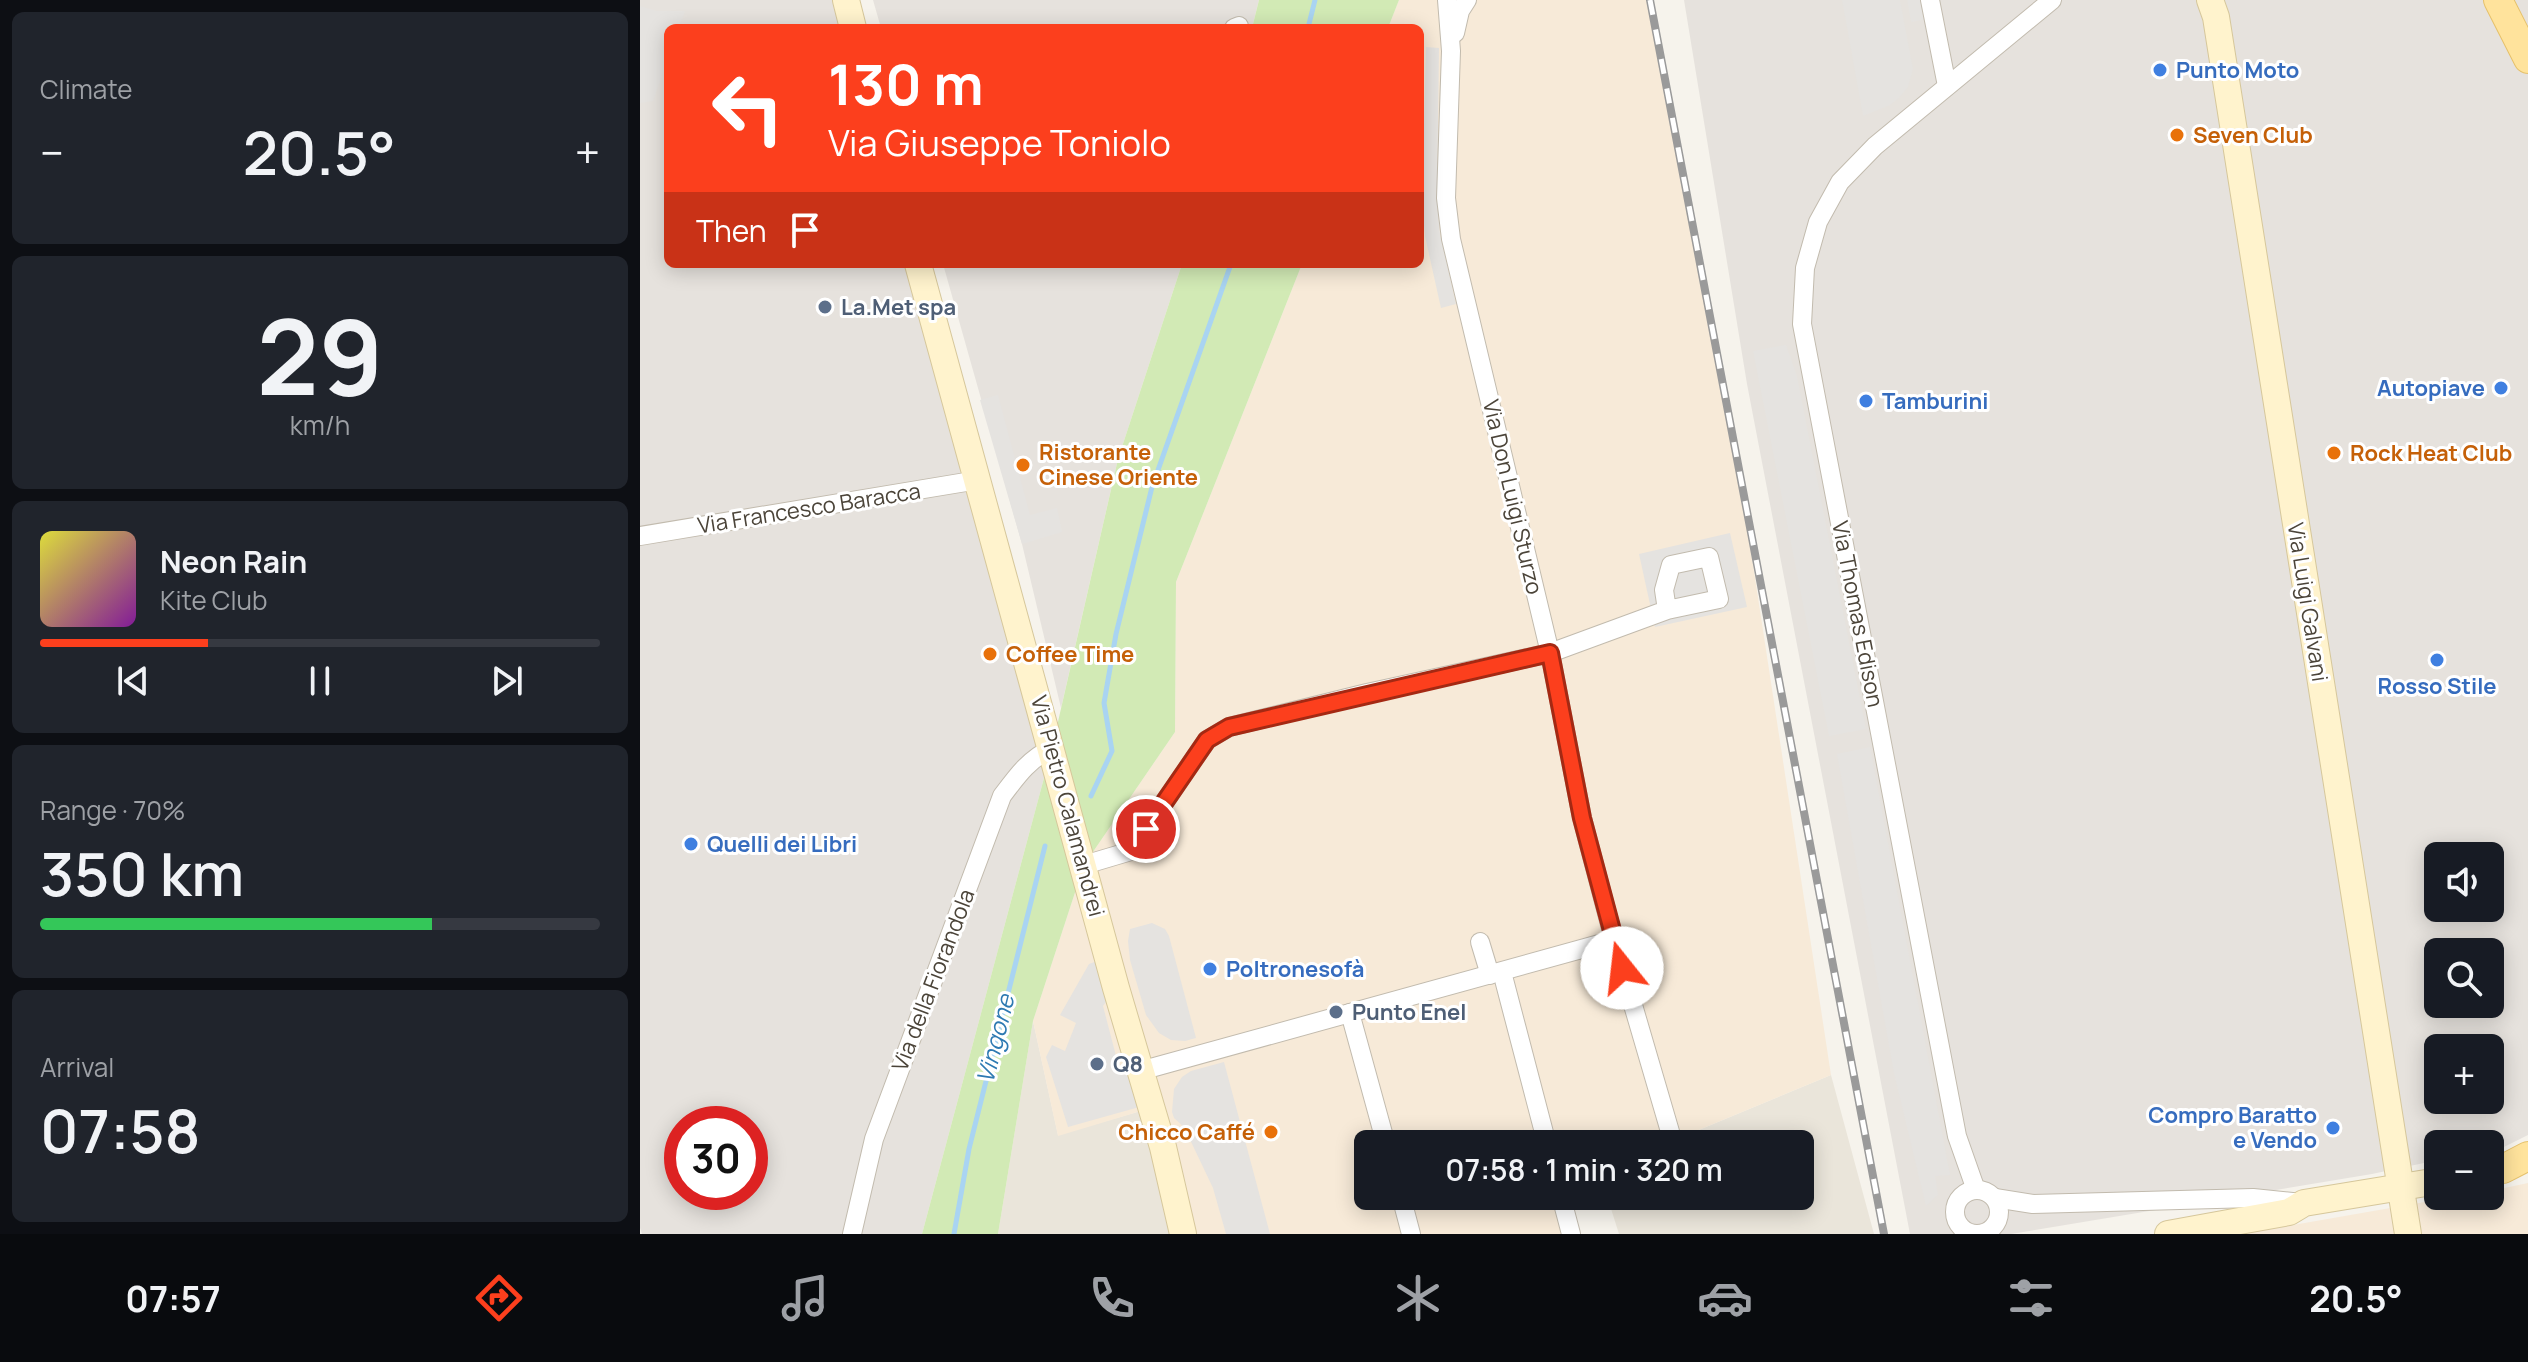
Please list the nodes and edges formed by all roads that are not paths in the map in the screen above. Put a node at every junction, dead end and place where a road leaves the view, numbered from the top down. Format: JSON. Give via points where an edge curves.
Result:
{"nodes":[{"id":1,"x":846,"y":0,"type":"edge"},
{"id":2,"x":1447,"y":0,"type":"edge"},
{"id":3,"x":1467,"y":0,"type":"edge"},
{"id":4,"x":1930,"y":0,"type":"edge"},
{"id":5,"x":2052,"y":0,"type":"edge"},
{"id":6,"x":2498,"y":0,"type":"edge"},
{"id":7,"x":2210,"y":4,"type":"edge"},
{"id":8,"x":852,"y":24,"type":"edge"},
{"id":9,"x":1451,"y":51,"type":"junction"},
{"id":10,"x":2528,"y":59,"type":"edge"},
{"id":11,"x":1947,"y":86,"type":"junction"},
{"id":12,"x":919,"y":268,"type":"edge"},
{"id":13,"x":978,"y":480,"type":"junction"},
{"id":14,"x":640,"y":536,"type":"edge"},
{"id":15,"x":1667,"y":610,"type":"dead end"},
{"id":16,"x":1550,"y":653,"type":"junction"},
{"id":17,"x":1054,"y":757,"type":"junction"},
{"id":18,"x":1082,"y":860,"type":"junction"},
{"id":19,"x":1614,"y":940,"type":"junction"},
{"id":20,"x":1480,"y":942,"type":"dead end"},
{"id":21,"x":1496,"y":974,"type":"junction"},
{"id":22,"x":1350,"y":1013,"type":"junction"},
{"id":23,"x":1140,"y":1071,"type":"junction"},
{"id":24,"x":1382,"y":1130,"type":"edge"},
{"id":25,"x":1543,"y":1130,"type":"edge"},
{"id":26,"x":1670,"y":1130,"type":"edge"},
{"id":27,"x":1957,"y":1136,"type":"junction"},
{"id":28,"x":1163,"y":1147,"type":"junction"},
{"id":29,"x":2528,"y":1156,"type":"edge"},
{"id":30,"x":2507,"y":1168,"type":"edge"},
{"id":31,"x":2424,"y":1184,"type":"edge"},
{"id":32,"x":2399,"y":1188,"type":"junction"},
{"id":33,"x":1976,"y":1190,"type":"junction"},
{"id":34,"x":1995,"y":1198,"type":"junction"},
{"id":35,"x":1959,"y":1200,"type":"junction"},
{"id":36,"x":2304,"y":1203,"type":"junction"},
{"id":37,"x":1405,"y":1210,"type":"edge"},
{"id":38,"x":1565,"y":1210,"type":"edge"},
{"id":39,"x":1969,"y":1232,"type":"edge"},
{"id":40,"x":852,"y":1234,"type":"edge"},
{"id":41,"x":1183,"y":1234,"type":"edge"},
{"id":42,"x":1199,"y":1234,"type":"edge"},
{"id":43,"x":1411,"y":1234,"type":"edge"},
{"id":44,"x":1571,"y":1234,"type":"edge"},
{"id":45,"x":2168,"y":1234,"type":"edge"},
{"id":46,"x":2408,"y":1234,"type":"edge"}],
"edges":[{"from":1,"to":8,"type":"street"},
{"from":2,"to":9,"type":"street","name":"Via Don Luigi Sturzo"},
{"from":3,"to":9,"type":"street","name":"Via Don Luigi Sturzo"},
{"from":4,"to":11,"type":"street"},
{"from":5,"to":11,"type":"street","name":"Via Thomas Edison"},
{"from":6,"to":10,"type":"main road"},
{"from":7,"to":32,"type":"street","name":"Via Luigi Galvani"},
{"from":9,"to":16,"type":"street","name":"Via Don Luigi Sturzo","via":[[1446,198],[1451,239]]},
{"from":11,"to":27,"type":"street","name":"Via Thomas Edison","via":[[1840,182],[1818,222],[1805,268],[1802,324]]},
{"from":12,"to":13,"type":"street","name":"Via Pietro Calamandrei"},
{"from":13,"to":14,"type":"street","name":"Via Francesco Baracca"},
{"from":13,"to":17,"type":"street","name":"Via Pietro Calamandrei"},
{"from":15,"to":16,"type":"street"},
{"from":16,"to":18,"type":"street","via":[[1229,727],[1207,740],[1131,851]]},
{"from":16,"to":19,"type":"street","name":"Via Don Luigi Sturzo","via":[[1582,818]]},
{"from":17,"to":18,"type":"street","name":"Via Pietro Calamandrei"},
{"from":17,"to":40,"type":"street","name":"Via della Fiorandola","via":[[1037,755],[1002,796],[874,1139]]},
{"from":18,"to":23,"type":"street","name":"Via Pietro Calamandrei"},
{"from":19,"to":21,"type":"street"},
{"from":19,"to":26,"type":"street","name":"Via Don Luigi Sturzo"},
{"from":20,"to":21,"type":"street"},
{"from":21,"to":22,"type":"street"},
{"from":21,"to":25,"type":"street"},
{"from":22,"to":23,"type":"street"},
{"from":22,"to":24,"type":"street"},
{"from":23,"to":28,"type":"street","name":"Via Pietro Calamandrei"},
{"from":27,"to":33,"type":"street","name":"Via Thomas Edison"},
{"from":27,"to":35,"type":"street"},
{"from":28,"to":41,"type":"street"},
{"from":28,"to":42,"type":"street"},
{"from":29,"to":30,"type":"main road"},
{"from":31,"to":32,"type":"street"},
{"from":32,"to":36,"type":"street"},
{"from":32,"to":46,"type":"street","name":"Via Luigi Galvani"},
{"from":33,"to":34,"type":"street"},
{"from":33,"to":35,"type":"street"},
{"from":34,"to":36,"type":"street","via":[[2033,1204],[2253,1198]]},
{"from":34,"to":39,"type":"street","via":[[1998,1220],[1988,1231]]},
{"from":35,"to":39,"type":"street","via":[[1956,1213]]},
{"from":36,"to":45,"type":"street","via":[[2289,1212]]},
{"from":37,"to":43,"type":"street"},
{"from":38,"to":44,"type":"street"}]}
